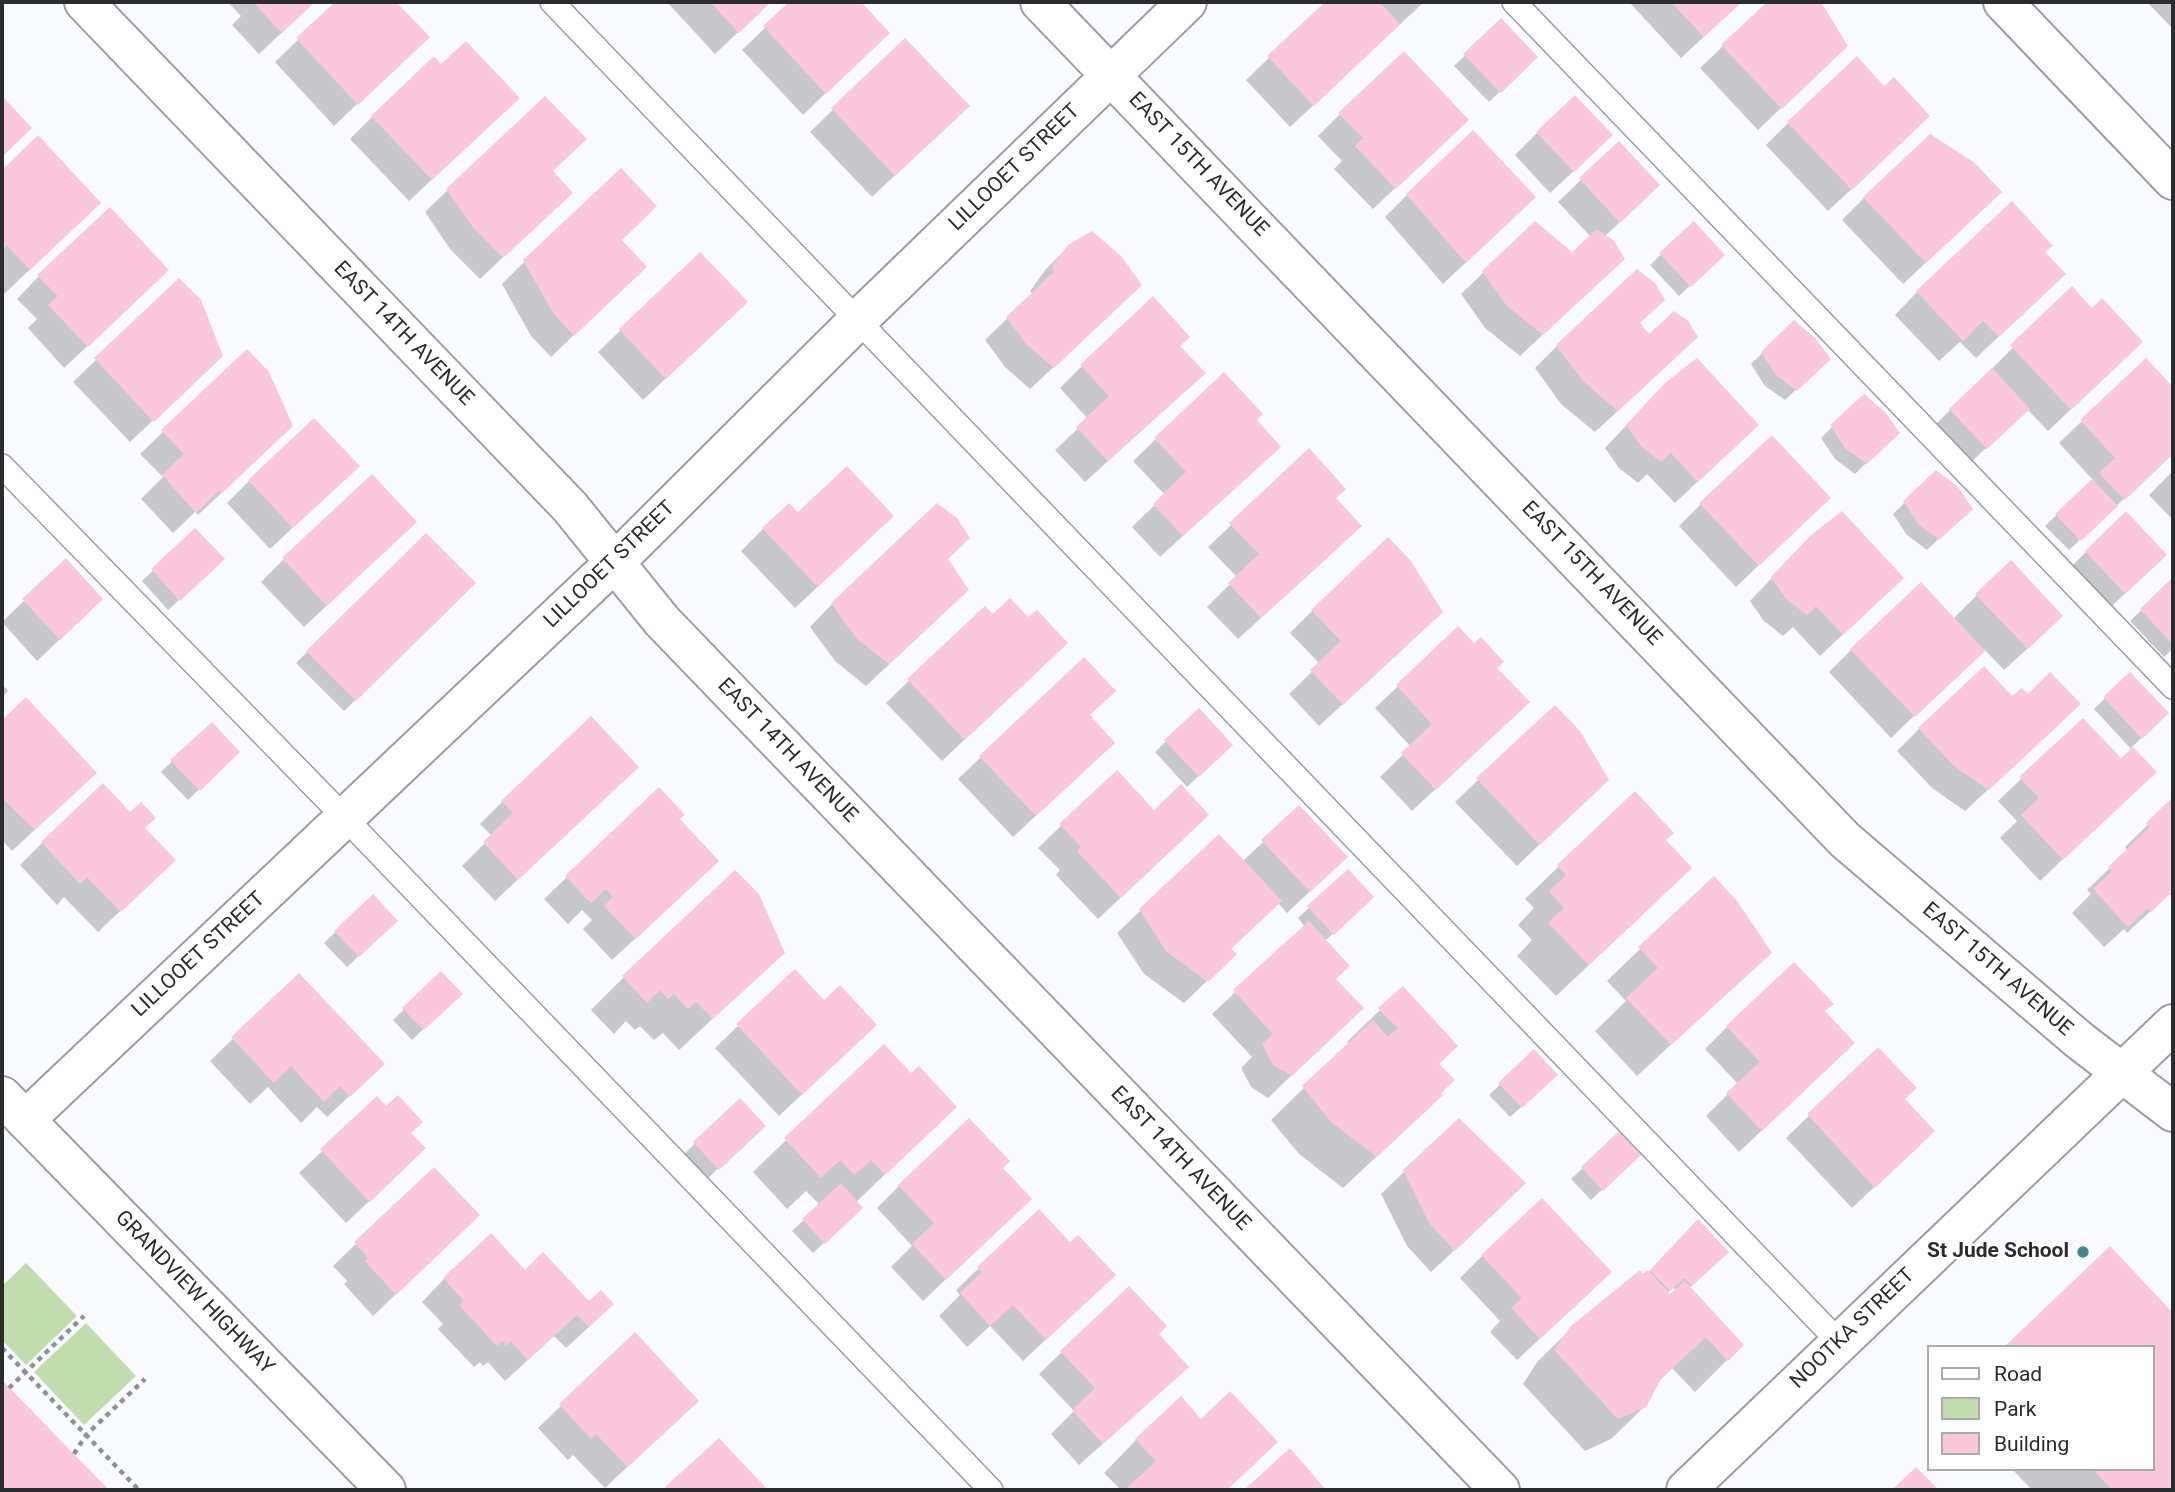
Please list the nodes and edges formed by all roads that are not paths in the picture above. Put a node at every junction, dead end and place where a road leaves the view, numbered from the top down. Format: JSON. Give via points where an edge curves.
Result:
{"nodes":[{"id":1,"x":84,"y":2,"type":"edge"},
{"id":2,"x":552,"y":2,"type":"edge"},
{"id":3,"x":1040,"y":2,"type":"edge"},
{"id":4,"x":1187,"y":2,"type":"edge"},
{"id":5,"x":1514,"y":2,"type":"edge"},
{"id":6,"x":2003,"y":2,"type":"edge"},
{"id":7,"x":1111,"y":75,"type":"junction"},
{"id":8,"x":2173,"y":180,"type":"edge"},
{"id":9,"x":859,"y":320,"type":"junction"},
{"id":10,"x":2,"y":466,"type":"edge"},
{"id":11,"x":614,"y":563,"type":"junction"},
{"id":12,"x":2173,"y":687,"type":"edge"},
{"id":13,"x":345,"y":818,"type":"junction"},
{"id":14,"x":2173,"y":1024,"type":"edge"},
{"id":15,"x":2122,"y":1073,"type":"junction"},
{"id":16,"x":13,"y":1108,"type":"edge"},
{"id":17,"x":2173,"y":1112,"type":"edge"},
{"id":18,"x":1839,"y":1342,"type":"junction"},
{"id":19,"x":386,"y":1490,"type":"edge"},
{"id":20,"x":990,"y":1490,"type":"edge"},
{"id":21,"x":1500,"y":1490,"type":"edge"},
{"id":22,"x":1686,"y":1490,"type":"edge"}],
"edges":[{"from":1,"to":11,"type":"street","name":"EAST 14TH AVENUE","via":[[570,507]]},
{"from":2,"to":9,"type":"lane"},
{"from":3,"to":7,"type":"street","name":"EAST 15TH AVENUE"},
{"from":4,"to":7,"type":"street","name":"LILLOOET STREET"},
{"from":5,"to":12,"type":"lane"},
{"from":6,"to":8,"type":"street"},
{"from":7,"to":9,"type":"street","name":"LILLOOET STREET"},
{"from":7,"to":15,"type":"street","name":"EAST 15TH AVENUE","via":[[1845,840]]},
{"from":9,"to":11,"type":"street","name":"LILLOOET STREET"},
{"from":9,"to":18,"type":"lane"},
{"from":10,"to":13,"type":"lane"},
{"from":11,"to":13,"type":"street","name":"LILLOOET STREET"},
{"from":11,"to":21,"type":"street","name":"EAST 14TH AVENUE","via":[[662,621]]},
{"from":13,"to":16,"type":"street","name":"LILLOOET STREET"},
{"from":13,"to":20,"type":"lane"},
{"from":14,"to":15,"type":"street","name":"NOOTKA STREET"},
{"from":15,"to":17,"type":"street","name":"EAST 15TH AVENUE"},
{"from":15,"to":18,"type":"street","name":"NOOTKA STREET"},
{"from":16,"to":19,"type":"street","name":"GRANDVIEW HIGHWAY"},
{"from":18,"to":22,"type":"street","name":"NOOTKA STREET"}]}
